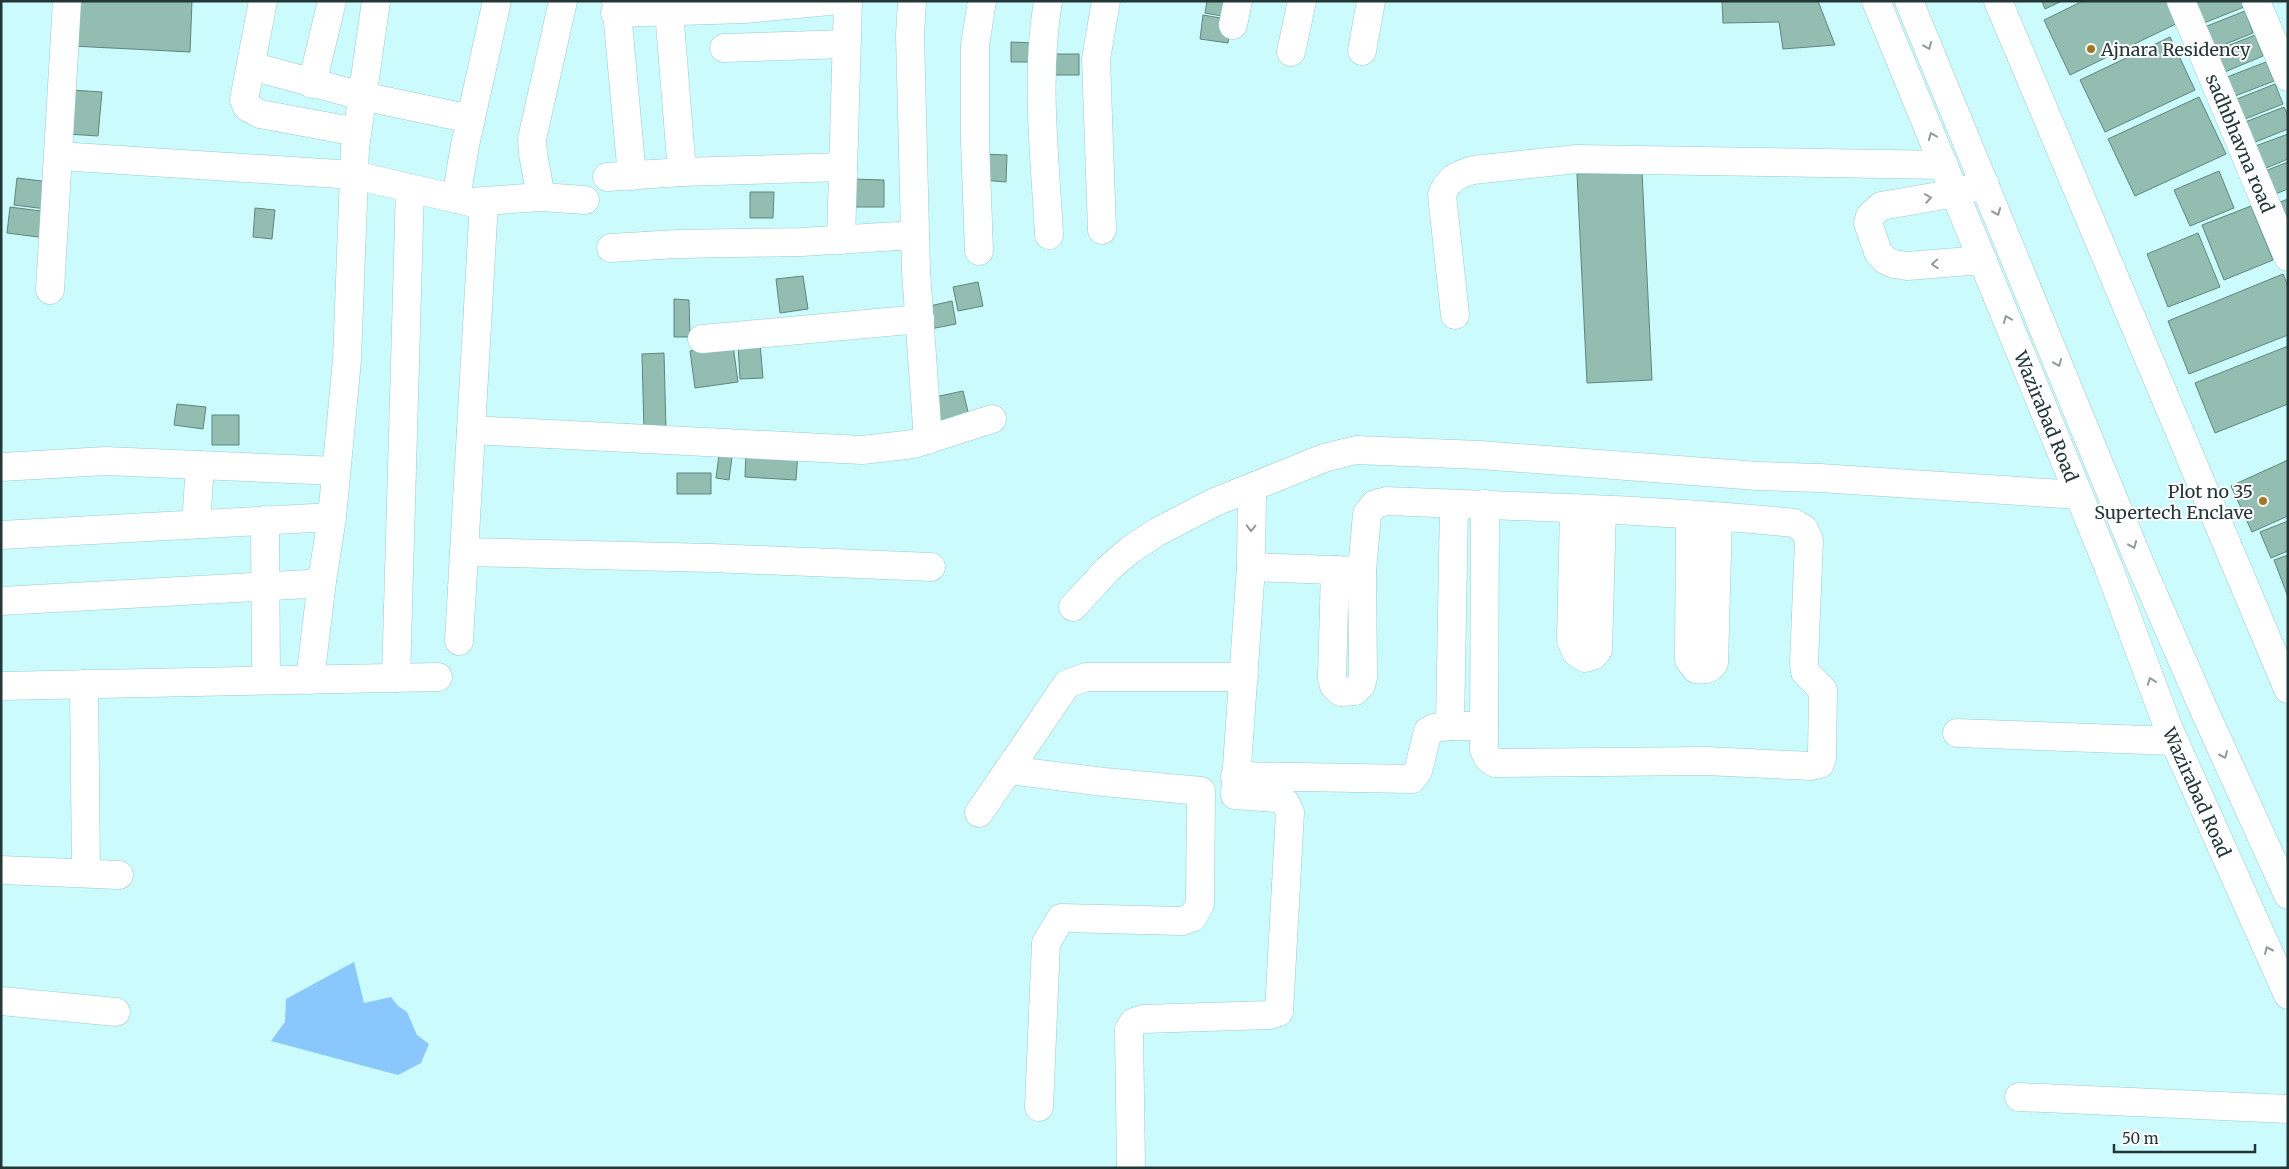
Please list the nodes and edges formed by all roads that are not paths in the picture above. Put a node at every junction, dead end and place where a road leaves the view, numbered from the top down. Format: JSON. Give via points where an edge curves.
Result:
{"nodes":[{"id":1,"x":67,"y":1,"type":"edge"},
{"id":2,"x":263,"y":1,"type":"edge"},
{"id":3,"x":332,"y":1,"type":"edge"},
{"id":4,"x":376,"y":1,"type":"edge"},
{"id":5,"x":497,"y":1,"type":"edge"},
{"id":6,"x":563,"y":1,"type":"edge"},
{"id":7,"x":829,"y":1,"type":"edge"},
{"id":8,"x":848,"y":1,"type":"edge"},
{"id":9,"x":912,"y":1,"type":"edge"},
{"id":10,"x":982,"y":1,"type":"edge"},
{"id":11,"x":1048,"y":1,"type":"edge"},
{"id":12,"x":1106,"y":1,"type":"edge"},
{"id":13,"x":1302,"y":1,"type":"edge"},
{"id":14,"x":1371,"y":1,"type":"edge"},
{"id":15,"x":1876,"y":1,"type":"edge"},
{"id":16,"x":1909,"y":1,"type":"edge"},
{"id":17,"x":1998,"y":1,"type":"edge"},
{"id":18,"x":2180,"y":1,"type":"edge"},
{"id":19,"x":2256,"y":1,"type":"edge"},
{"id":20,"x":796,"y":3,"type":"edge"},
{"id":21,"x":709,"y":5,"type":"edge"},
{"id":22,"x":746,"y":5,"type":"edge"},
{"id":23,"x":615,"y":7,"type":"edge"},
{"id":24,"x":669,"y":10,"type":"junction"},
{"id":25,"x":846,"y":44,"type":"junction"},
{"id":26,"x":724,"y":48,"type":"dead end"},
{"id":27,"x":1362,"y":51,"type":"dead end"},
{"id":28,"x":1291,"y":52,"type":"dead end"},
{"id":29,"x":251,"y":66,"type":"junction"},
{"id":30,"x":2288,"y":77,"type":"edge"},
{"id":31,"x":312,"y":84,"type":"junction"},
{"id":32,"x":362,"y":96,"type":"junction"},
{"id":33,"x":471,"y":119,"type":"junction"},
{"id":34,"x":357,"y":132,"type":"junction"},
{"id":35,"x":58,"y":156,"type":"junction"},
{"id":36,"x":1944,"y":165,"type":"junction"},
{"id":37,"x":843,"y":168,"type":"junction"},
{"id":38,"x":682,"y":172,"type":"junction"},
{"id":39,"x":354,"y":175,"type":"junction"},
{"id":40,"x":1985,"y":184,"type":"junction"},
{"id":41,"x":410,"y":188,"type":"junction"},
{"id":42,"x":1956,"y":193,"type":"junction"},
{"id":43,"x":542,"y":197,"type":"junction"},
{"id":44,"x":456,"y":199,"type":"junction"},
{"id":45,"x":585,"y":200,"type":"dead end"},
{"id":46,"x":484,"y":202,"type":"junction"},
{"id":47,"x":1102,"y":230,"type":"dead end"},
{"id":48,"x":915,"y":235,"type":"junction"},
{"id":49,"x":1050,"y":235,"type":"dead end"},
{"id":50,"x":841,"y":240,"type":"junction"},
{"id":51,"x":611,"y":248,"type":"dead end"},
{"id":52,"x":979,"y":251,"type":"dead end"},
{"id":53,"x":2288,"y":257,"type":"edge"},
{"id":54,"x":1983,"y":260,"type":"junction"},
{"id":55,"x":50,"y":290,"type":"dead end"},
{"id":56,"x":1455,"y":315,"type":"dead end"},
{"id":57,"x":920,"y":319,"type":"junction"},
{"id":58,"x":702,"y":339,"type":"dead end"},
{"id":59,"x":992,"y":419,"type":"dead end"},
{"id":60,"x":471,"y":430,"type":"junction"},
{"id":61,"x":928,"y":440,"type":"junction"},
{"id":62,"x":200,"y":465,"type":"junction"},
{"id":63,"x":1,"y":467,"type":"edge"},
{"id":64,"x":336,"y":471,"type":"junction"},
{"id":65,"x":1758,"y":476,"type":"junction"},
{"id":66,"x":1252,"y":488,"type":"junction"},
{"id":67,"x":2079,"y":495,"type":"junction"},
{"id":68,"x":1454,"y":504,"type":"junction"},
{"id":69,"x":1485,"y":504,"type":"junction"},
{"id":70,"x":1574,"y":510,"type":"junction"},
{"id":71,"x":1602,"y":510,"type":"junction"},
{"id":72,"x":1690,"y":515,"type":"junction"},
{"id":73,"x":332,"y":517,"type":"junction"},
{"id":74,"x":1718,"y":517,"type":"junction"},
{"id":75,"x":1756,"y":519,"type":"junction"},
{"id":76,"x":265,"y":520,"type":"junction"},
{"id":77,"x":196,"y":524,"type":"junction"},
{"id":78,"x":1,"y":535,"type":"edge"},
{"id":79,"x":464,"y":552,"type":"junction"},
{"id":80,"x":931,"y":567,"type":"dead end"},
{"id":81,"x":1251,"y":567,"type":"junction"},
{"id":82,"x":1335,"y":570,"type":"junction"},
{"id":83,"x":1362,"y":571,"type":"junction"},
{"id":84,"x":322,"y":581,"type":"junction"},
{"id":85,"x":266,"y":585,"type":"junction"},
{"id":86,"x":1,"y":601,"type":"edge"},
{"id":87,"x":1073,"y":608,"type":"dead end"},
{"id":88,"x":458,"y":641,"type":"dead end"},
{"id":89,"x":438,"y":677,"type":"dead end"},
{"id":90,"x":1244,"y":677,"type":"junction"},
{"id":91,"x":396,"y":678,"type":"junction"},
{"id":92,"x":266,"y":680,"type":"junction"},
{"id":93,"x":310,"y":680,"type":"junction"},
{"id":94,"x":84,"y":684,"type":"junction"},
{"id":95,"x":1,"y":686,"type":"edge"},
{"id":96,"x":2288,"y":689,"type":"edge"},
{"id":97,"x":1450,"y":726,"type":"junction"},
{"id":98,"x":1484,"y":726,"type":"junction"},
{"id":99,"x":1956,"y":733,"type":"dead end"},
{"id":100,"x":2171,"y":734,"type":"junction"},
{"id":101,"x":1008,"y":770,"type":"junction"},
{"id":102,"x":1235,"y":786,"type":"junction"},
{"id":103,"x":1201,"y":791,"type":"junction"},
{"id":104,"x":979,"y":813,"type":"dead end"},
{"id":105,"x":1,"y":870,"type":"edge"},
{"id":106,"x":86,"y":874,"type":"junction"},
{"id":107,"x":120,"y":875,"type":"dead end"},
{"id":108,"x":2288,"y":895,"type":"edge"},
{"id":109,"x":2288,"y":995,"type":"edge"},
{"id":110,"x":1,"y":1001,"type":"edge"},
{"id":111,"x":116,"y":1012,"type":"dead end"},
{"id":112,"x":2019,"y":1097,"type":"dead end"},
{"id":113,"x":1039,"y":1107,"type":"dead end"},
{"id":114,"x":2288,"y":1109,"type":"edge"},
{"id":115,"x":1132,"y":1168,"type":"edge"}],
"edges":[{"from":1,"to":35,"type":"main road"},
{"from":2,"to":29,"type":"main road"},
{"from":3,"to":31,"type":"main road"},
{"from":4,"to":32,"type":"main road"},
{"from":5,"to":33,"type":"main road"},
{"from":6,"to":43,"type":"main road","via":[[532,139]]},
{"from":7,"to":20,"type":"main road"},
{"from":8,"to":25,"type":"main road"},
{"from":9,"to":48,"type":"main road"},
{"from":10,"to":52,"type":"main road","via":[[975,45]]},
{"from":11,"to":49,"type":"main road","via":[[1042,37],[1042,83]]},
{"from":12,"to":47,"type":"main road","via":[[1096,59]]},
{"from":13,"to":28,"type":"main road"},
{"from":14,"to":27,"type":"main road"},
{"from":36,"to":15,"type":"main road","name":"Wazirabad Road","one_way":true},
{"from":16,"to":40,"type":"main road","name":"Wazirabad Road","one_way":true},
{"from":17,"to":96,"type":"main road"},
{"from":18,"to":53,"type":"main road","name":"sadhbhavna road"},
{"from":19,"to":30,"type":"main road"},
{"from":20,"to":22,"type":"main road"},
{"from":21,"to":22,"type":"main road"},
{"from":21,"to":24,"type":"main road"},
{"from":23,"to":24,"type":"main road"},
{"from":23,"to":38,"type":"main road","via":[[619,176]]},
{"from":24,"to":38,"type":"main road"},
{"from":25,"to":26,"type":"main road"},
{"from":25,"to":37,"type":"main road"},
{"from":29,"to":31,"type":"main road"},
{"from":29,"to":34,"type":"main road","via":[[244,100],[252,111]]},
{"from":31,"to":32,"type":"main road"},
{"from":32,"to":33,"type":"main road"},
{"from":32,"to":34,"type":"main road"},
{"from":33,"to":44,"type":"main road"},
{"from":34,"to":39,"type":"main road"},
{"from":35,"to":39,"type":"main road"},
{"from":35,"to":55,"type":"main road"},
{"from":36,"to":42,"type":"main road","name":"Wazirabad Road"},
{"from":36,"to":56,"type":"main road","via":[[1577,159],[1473,170],[1456,175],[1446,184],[1442,195]]},
{"from":37,"to":38,"type":"main road"},
{"from":37,"to":50,"type":"main road"},
{"from":39,"to":41,"type":"main road"},
{"from":39,"to":64,"type":"main road","via":[[347,360]]},
{"from":40,"to":42,"type":"main road"},
{"from":40,"to":108,"type":"main road","name":"Wazirabad Road","one_way":true,"via":[[2142,566]]},
{"from":41,"to":44,"type":"main road"},
{"from":41,"to":91,"type":"main road"},
{"from":42,"to":54,"type":"main road","name":"Wazirabad Road"},
{"from":54,"to":42,"type":"main road","one_way":true,"via":[[1907,266],[1894,264],[1878,252],[1871,235],[1870,216],[1881,206]]},
{"from":43,"to":45,"type":"main road"},
{"from":43,"to":46,"type":"main road"},
{"from":44,"to":46,"type":"main road"},
{"from":46,"to":60,"type":"main road"},
{"from":48,"to":50,"type":"main road"},
{"from":48,"to":57,"type":"main road"},
{"from":50,"to":51,"type":"main road"},
{"from":67,"to":54,"type":"main road","name":"Wazirabad Road","one_way":true},
{"from":57,"to":58,"type":"main road"},
{"from":57,"to":61,"type":"main road"},
{"from":59,"to":61,"type":"main road"},
{"from":60,"to":61,"type":"main road","via":[[862,450],[900,447]]},
{"from":60,"to":79,"type":"main road"},
{"from":62,"to":63,"type":"main road","via":[[106,461]]},
{"from":62,"to":64,"type":"main road"},
{"from":62,"to":77,"type":"main road"},
{"from":64,"to":73,"type":"main road"},
{"from":65,"to":66,"type":"main road","via":[[1480,455],[1356,450],[1324,458]]},
{"from":65,"to":67,"type":"main road"},
{"from":65,"to":75,"type":"main road"},
{"from":66,"to":81,"type":"main road","one_way":true},
{"from":66,"to":87,"type":"main road","via":[[1215,502],[1130,550]]},
{"from":100,"to":67,"type":"main road","name":"Wazirabad Road","one_way":true},
{"from":68,"to":69,"type":"main road"},
{"from":68,"to":83,"type":"main road","via":[[1387,501],[1375,504],[1367,514]]},
{"from":68,"to":97,"type":"main road"},
{"from":69,"to":70,"type":"main road"},
{"from":69,"to":98,"type":"main road"},
{"from":70,"to":71,"type":"main road"},
{"from":70,"to":71,"type":"main road","via":[[1571,640],[1576,652],[1584,658],[1593,656],[1598,650]]},
{"from":71,"to":72,"type":"main road"},
{"from":72,"to":74,"type":"main road"},
{"from":72,"to":74,"type":"main road","via":[[1689,660],[1696,669],[1703,670],[1714,662]]},
{"from":73,"to":76,"type":"main road"},
{"from":73,"to":84,"type":"main road"},
{"from":74,"to":75,"type":"main road"},
{"from":75,"to":98,"type":"main road","via":[[1794,523],[1804,529],[1809,540],[1804,663],[1805,672],[1823,690],[1820,764],[1706,761],[1495,763],[1484,750]]},
{"from":76,"to":77,"type":"main road"},
{"from":76,"to":85,"type":"main road"},
{"from":77,"to":78,"type":"main road"},
{"from":79,"to":80,"type":"main road"},
{"from":79,"to":88,"type":"main road"},
{"from":81,"to":82,"type":"main road"},
{"from":81,"to":90,"type":"main road"},
{"from":82,"to":83,"type":"main road"},
{"from":82,"to":83,"type":"main road","via":[[1332,678],[1340,692],[1355,691],[1363,677]]},
{"from":84,"to":85,"type":"main road"},
{"from":84,"to":93,"type":"main road"},
{"from":85,"to":86,"type":"main road"},
{"from":85,"to":92,"type":"main road"},
{"from":89,"to":91,"type":"main road"},
{"from":90,"to":101,"type":"main road","via":[[1086,677],[1067,684]]},
{"from":90,"to":102,"type":"main road"},
{"from":91,"to":93,"type":"main road"},
{"from":92,"to":93,"type":"main road"},
{"from":92,"to":94,"type":"main road"},
{"from":94,"to":95,"type":"main road"},
{"from":94,"to":106,"type":"main road"},
{"from":97,"to":98,"type":"main road"},
{"from":97,"to":102,"type":"main road","via":[[1428,732],[1418,771],[1412,779]]},
{"from":99,"to":100,"type":"main road"},
{"from":109,"to":100,"type":"main road","name":"Wazirabad Road","one_way":true},
{"from":101,"to":103,"type":"main road"},
{"from":101,"to":104,"type":"main road"},
{"from":102,"to":103,"type":"main road"},
{"from":102,"to":115,"type":"main road","via":[[1277,798],[1285,802],[1290,812],[1279,1012],[1134,1022],[1129,1029]]},
{"from":103,"to":113,"type":"main road","via":[[1200,904],[1193,917],[1182,921],[1061,918],[1046,942]]},
{"from":105,"to":106,"type":"main road"},
{"from":106,"to":107,"type":"main road"},
{"from":110,"to":111,"type":"main road"},
{"from":112,"to":114,"type":"main road"}]}
